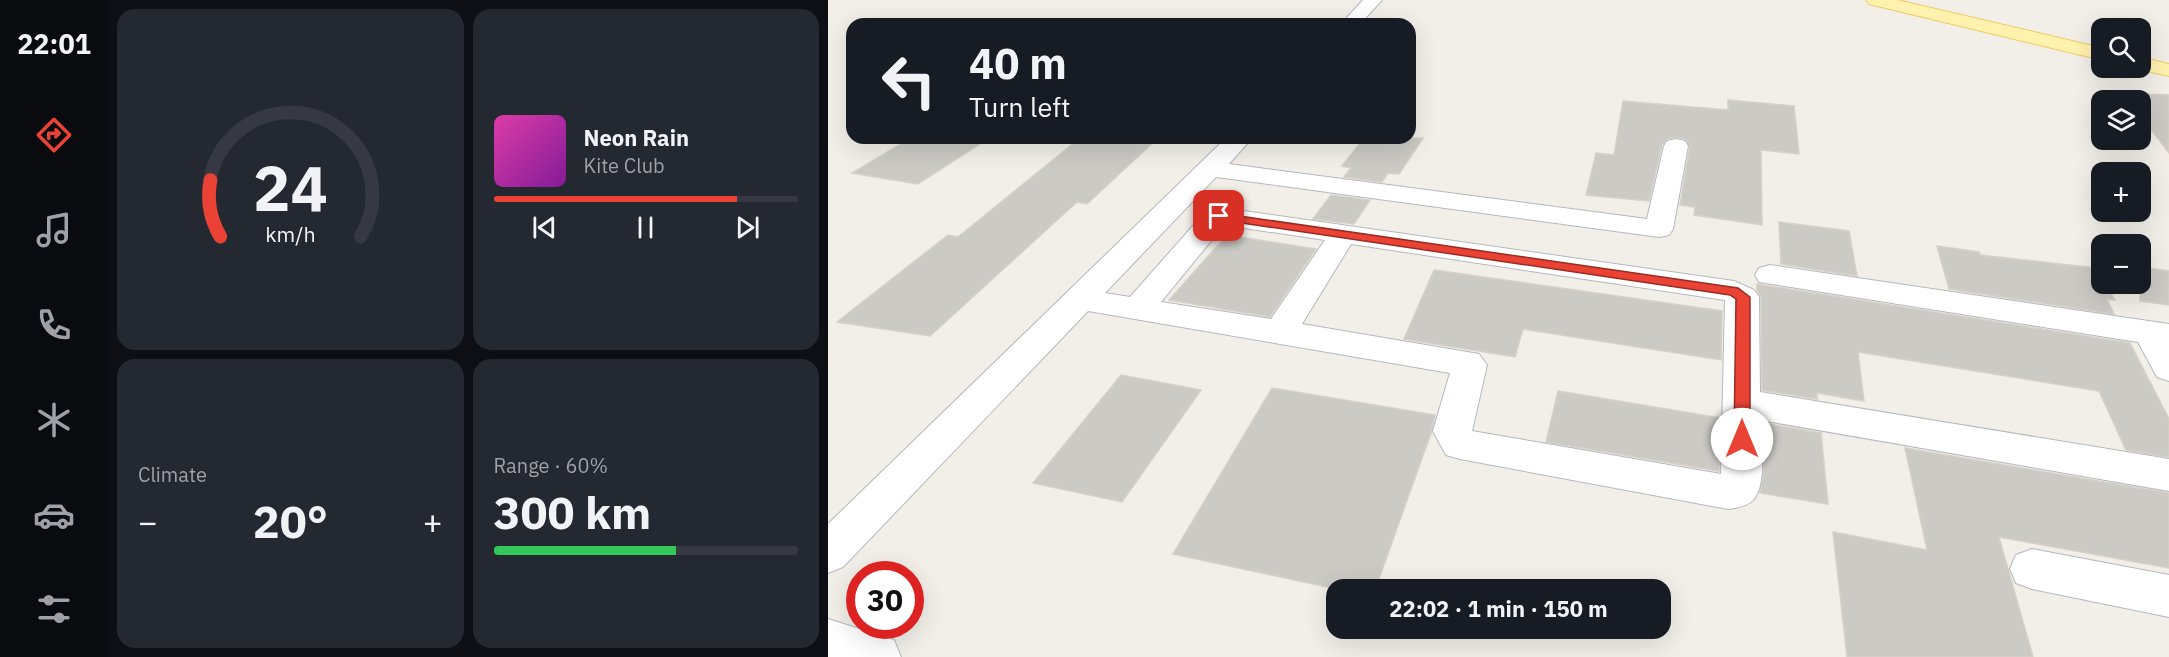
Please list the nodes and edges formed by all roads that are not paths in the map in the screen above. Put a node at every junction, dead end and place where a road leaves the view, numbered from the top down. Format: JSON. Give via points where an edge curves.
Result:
{"nodes":[{"id":1,"x":1373,"y":0,"type":"edge"},
{"id":2,"x":1875,"y":0,"type":"edge"},
{"id":3,"x":1356,"y":18,"type":"edge"},
{"id":4,"x":2091,"y":51,"type":"edge"},
{"id":5,"x":2151,"y":66,"type":"edge"},
{"id":6,"x":2169,"y":70,"type":"edge"},
{"id":7,"x":1234,"y":144,"type":"edge"},
{"id":8,"x":1676,"y":146,"type":"dead end"},
{"id":9,"x":1210,"y":169,"type":"junction"},
{"id":10,"x":1343,"y":234,"type":"junction"},
{"id":11,"x":1770,"y":275,"type":"dead end"},
{"id":12,"x":1079,"y":299,"type":"junction"},
{"id":13,"x":1137,"y":309,"type":"junction"},
{"id":14,"x":1280,"y":332,"type":"junction"},
{"id":15,"x":2160,"y":334,"type":"edge"},
{"id":16,"x":2169,"y":368,"type":"edge"},
{"id":17,"x":1761,"y":406,"type":"dead end"},
{"id":18,"x":2169,"y":475,"type":"edge"},
{"id":19,"x":828,"y":553,"type":"edge"},
{"id":20,"x":2032,"y":569,"type":"dead end"},
{"id":21,"x":2169,"y":596,"type":"edge"},
{"id":22,"x":828,"y":644,"type":"edge"},
{"id":23,"x":877,"y":657,"type":"edge"}],
"edges":[{"from":1,"to":3,"type":"street"},
{"from":2,"to":4,"type":"main road"},
{"from":5,"to":6,"type":"main road"},
{"from":7,"to":9,"type":"street"},
{"from":8,"to":9,"type":"street","via":[[1659,229]]},
{"from":9,"to":12,"type":"street"},
{"from":10,"to":13,"type":"street","via":[[1219,216]]},
{"from":10,"to":14,"type":"street"},
{"from":10,"to":14,"type":"street","via":[[1739,294],[1743,297],[1741,486],[1728,492],[1460,444],[1452,431],[1470,365],[1467,363]]},
{"from":11,"to":15,"type":"street"},
{"from":12,"to":13,"type":"street"},
{"from":12,"to":19,"type":"street"},
{"from":13,"to":14,"type":"street"},
{"from":15,"to":16,"type":"street"},
{"from":17,"to":18,"type":"street"},
{"from":20,"to":21,"type":"street"},
{"from":22,"to":23,"type":"street"}]}
